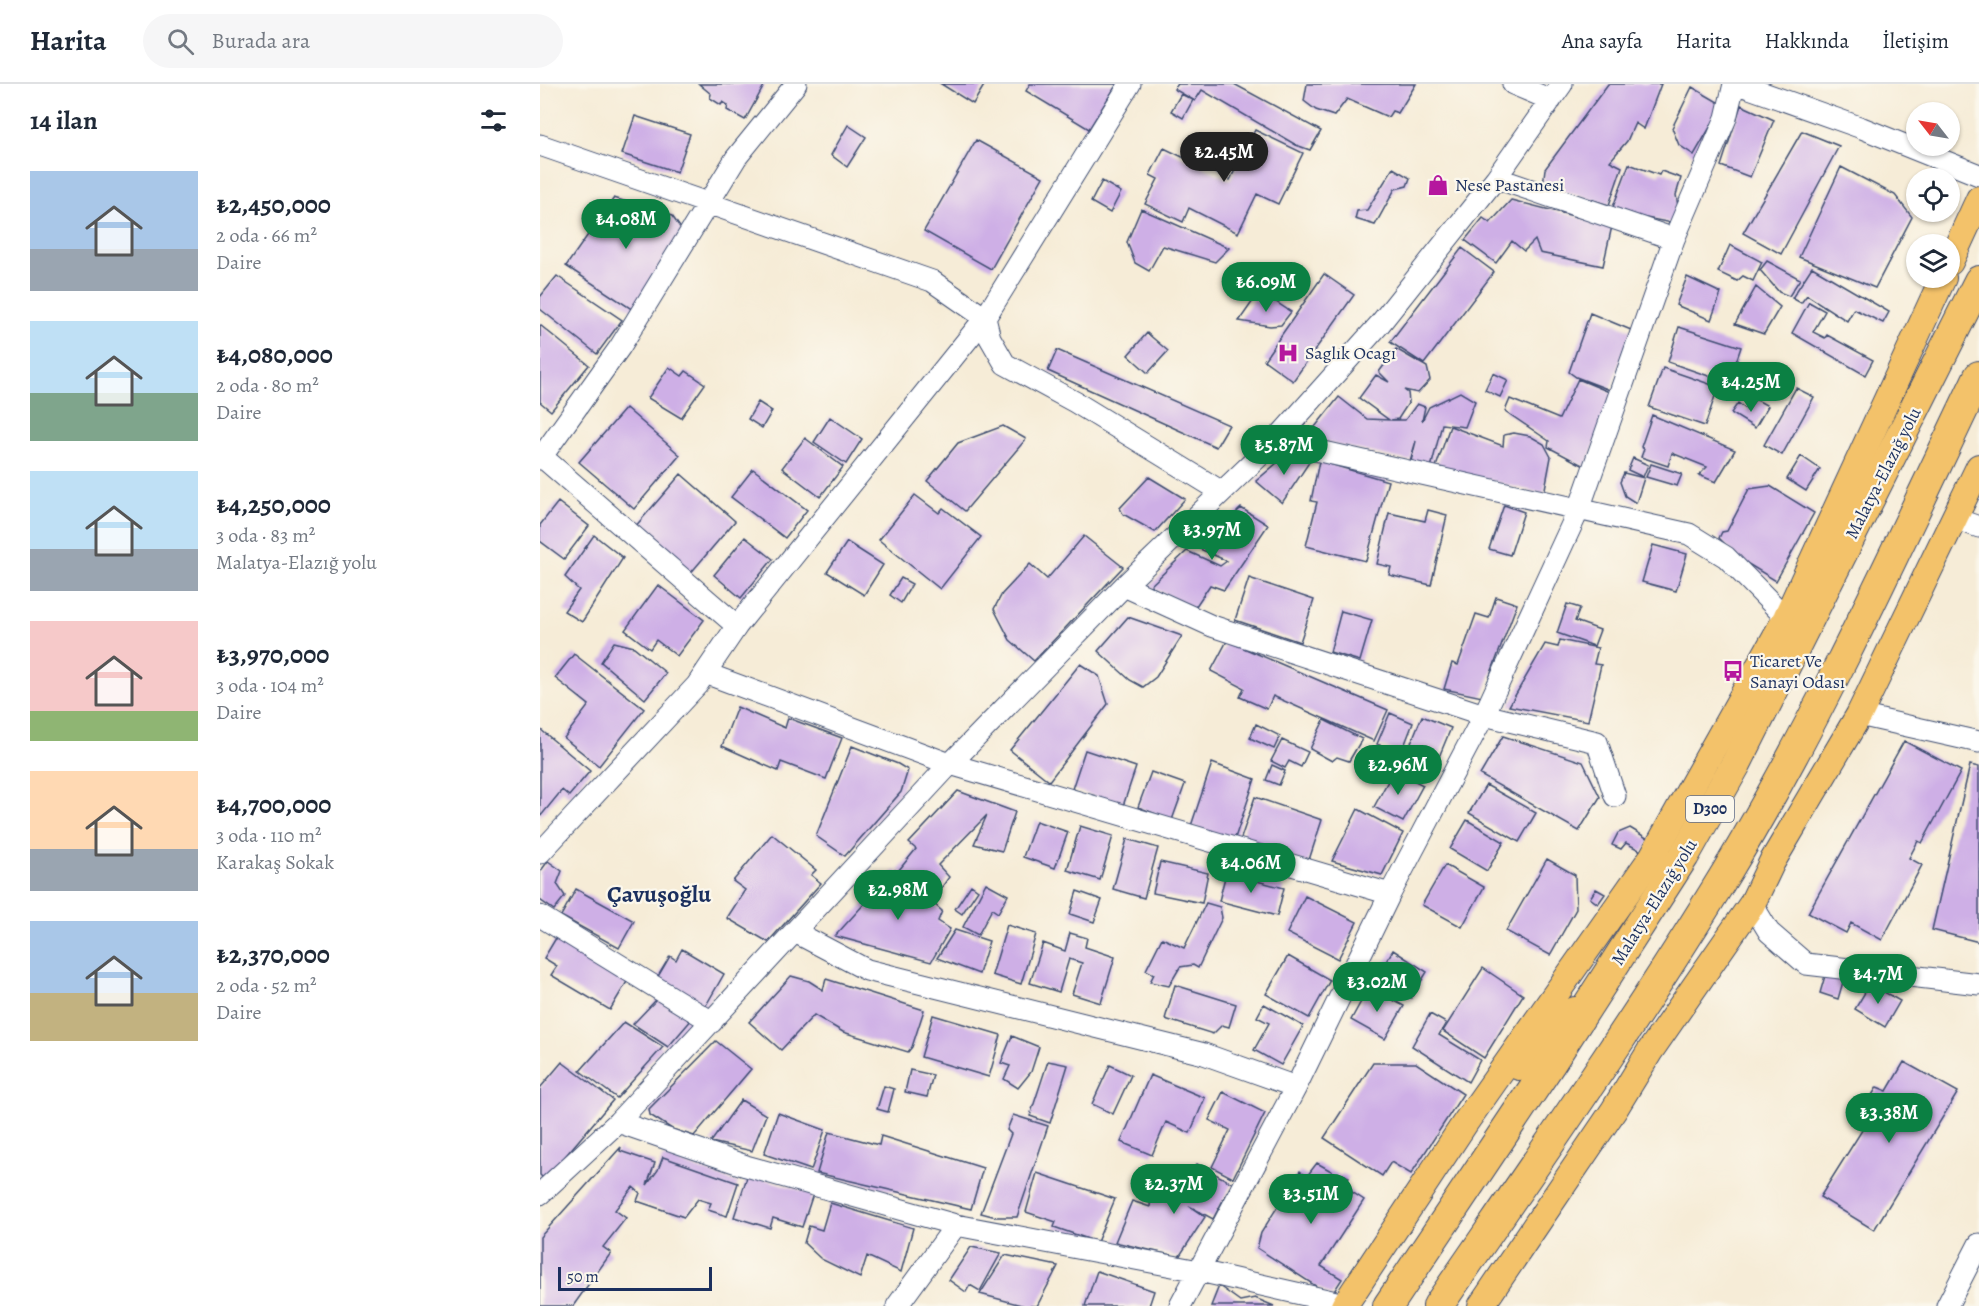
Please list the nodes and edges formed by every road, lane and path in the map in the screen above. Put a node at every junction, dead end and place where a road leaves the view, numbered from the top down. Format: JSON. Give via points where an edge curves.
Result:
{"nodes":[{"id":1,"x":796,"y":84,"type":"edge"},
{"id":2,"x":1130,"y":84,"type":"edge"},
{"id":3,"x":1513,"y":84,"type":"edge"},
{"id":4,"x":1736,"y":84,"type":"edge"},
{"id":5,"x":1556,"y":92,"type":"edge"},
{"id":6,"x":540,"y":145,"type":"edge"},
{"id":7,"x":1979,"y":175,"type":"edge"},
{"id":8,"x":1496,"y":178,"type":"junction"},
{"id":9,"x":1979,"y":199,"type":"edge"},
{"id":10,"x":711,"y":203,"type":"junction"},
{"id":11,"x":1674,"y":239,"type":"junction"},
{"id":12,"x":1960,"y":240,"type":"edge"},
{"id":13,"x":1979,"y":281,"type":"edge"},
{"id":14,"x":1938,"y":288,"type":"edge"},
{"id":15,"x":985,"y":318,"type":"junction"},
{"id":16,"x":1979,"y":376,"type":"edge"},
{"id":17,"x":1275,"y":441,"type":"junction"},
{"id":18,"x":541,"y":457,"type":"edge"},
{"id":19,"x":1979,"y":467,"type":"edge"},
{"id":20,"x":1222,"y":492,"type":"junction"},
{"id":21,"x":1579,"y":509,"type":"junction"},
{"id":22,"x":1953,"y":518,"type":"junction"},
{"id":23,"x":1979,"y":527,"type":"edge"},
{"id":24,"x":1124,"y":586,"type":"junction"},
{"id":25,"x":1786,"y":618,"type":"junction"},
{"id":26,"x":737,"y":626,"type":"junction"},
{"id":27,"x":705,"y":673,"type":"junction"},
{"id":28,"x":1484,"y":715,"type":"junction"},
{"id":29,"x":1859,"y":716,"type":"junction"},
{"id":30,"x":1979,"y":742,"type":"edge"},
{"id":31,"x":950,"y":764,"type":"junction"},
{"id":32,"x":1615,"y":796,"type":"dead end"},
{"id":33,"x":540,"y":853,"type":"edge"},
{"id":34,"x":1390,"y":894,"type":"junction"},
{"id":35,"x":1752,"y":904,"type":"junction"},
{"id":36,"x":540,"y":916,"type":"edge"},
{"id":37,"x":795,"y":932,"type":"junction"},
{"id":38,"x":1607,"y":977,"type":"junction"},
{"id":39,"x":1979,"y":984,"type":"edge"},
{"id":40,"x":1682,"y":1005,"type":"junction"},
{"id":41,"x":711,"y":1022,"type":"junction"},
{"id":42,"x":1296,"y":1087,"type":"junction"},
{"id":43,"x":1571,"y":1111,"type":"junction"},
{"id":44,"x":618,"y":1122,"type":"junction"},
{"id":45,"x":1465,"y":1123,"type":"junction"},
{"id":46,"x":540,"y":1194,"type":"edge"},
{"id":47,"x":956,"y":1226,"type":"junction"},
{"id":48,"x":1979,"y":1244,"type":"edge"},
{"id":49,"x":1199,"y":1271,"type":"junction"},
{"id":50,"x":1344,"y":1305,"type":"edge"},
{"id":51,"x":897,"y":1306,"type":"edge"},
{"id":52,"x":1180,"y":1306,"type":"edge"},
{"id":53,"x":1388,"y":1306,"type":"edge"},
{"id":54,"x":1438,"y":1306,"type":"edge"},
{"id":55,"x":1481,"y":1306,"type":"edge"},
{"id":56,"x":1947,"y":1306,"type":"edge"}],
"edges":[{"from":1,"to":10,"type":"street","via":[[736,158]]},
{"from":2,"to":15,"type":"street"},
{"from":3,"to":5,"type":"street"},
{"from":4,"to":7,"type":"street"},
{"from":4,"to":11,"type":"street","via":[[1726,118]]},
{"from":5,"to":8,"type":"street"},
{"from":6,"to":10,"type":"street"},
{"from":8,"to":11,"type":"street"},
{"from":8,"to":17,"type":"street","via":[[1379,325]]},
{"from":9,"to":12,"type":"main road"},
{"from":10,"to":15,"type":"street","via":[[932,281]]},
{"from":10,"to":18,"type":"street","via":[[620,347]]},
{"from":11,"to":21,"type":"street"},
{"from":13,"to":38,"type":"highway","name":"Malatya-Elazığ yolu","number":"D300","via":[[1736,764],[1684,856]]},
{"from":14,"to":25,"type":"main road"},
{"from":15,"to":20,"type":"street","via":[[990,338],[1005,364]]},
{"from":15,"to":26,"type":"street"},
{"from":16,"to":43,"type":"highway","number":"D300","via":[[1832,680],[1728,871]]},
{"from":17,"to":20,"type":"street"},
{"from":17,"to":21,"type":"street"},
{"from":18,"to":26,"type":"street"},
{"from":19,"to":22,"type":"main road"},
{"from":20,"to":24,"type":"street"},
{"from":21,"to":25,"type":"street","via":[[1689,534],[1726,557]]},
{"from":21,"to":28,"type":"street"},
{"from":22,"to":23,"type":"street"},
{"from":22,"to":29,"type":"main road"},
{"from":24,"to":28,"type":"street","via":[[1212,626]]},
{"from":24,"to":31,"type":"street"},
{"from":25,"to":45,"type":"main road","via":[[1652,857]]},
{"from":26,"to":27,"type":"street"},
{"from":27,"to":31,"type":"street"},
{"from":27,"to":33,"type":"street"},
{"from":28,"to":32,"type":"street","via":[[1597,742]]},
{"from":28,"to":34,"type":"street"},
{"from":29,"to":30,"type":"street"},
{"from":29,"to":35,"type":"main road","via":[[1772,862]]},
{"from":31,"to":34,"type":"street"},
{"from":31,"to":37,"type":"street"},
{"from":34,"to":42,"type":"street"},
{"from":35,"to":39,"type":"street","via":[[1769,932],[1806,964]]},
{"from":35,"to":40,"type":"main road"},
{"from":36,"to":41,"type":"street"},
{"from":37,"to":41,"type":"street"},
{"from":37,"to":42,"type":"street","via":[[867,970],[1204,1054]]},
{"from":38,"to":45,"type":"main road"},
{"from":38,"to":53,"type":"highway","name":"Malatya-Elazığ yolu","number":"D300"},
{"from":40,"to":43,"type":"main road"},
{"from":40,"to":55,"type":"main road"},
{"from":41,"to":44,"type":"street"},
{"from":42,"to":49,"type":"street"},
{"from":43,"to":54,"type":"highway","number":"D300"},
{"from":44,"to":46,"type":"street"},
{"from":44,"to":47,"type":"street","via":[[746,1166]]},
{"from":45,"to":50,"type":"main road"},
{"from":47,"to":49,"type":"street"},
{"from":47,"to":51,"type":"street"},
{"from":48,"to":56,"type":"street"},
{"from":49,"to":50,"type":"street"},
{"from":49,"to":52,"type":"street"}]}
